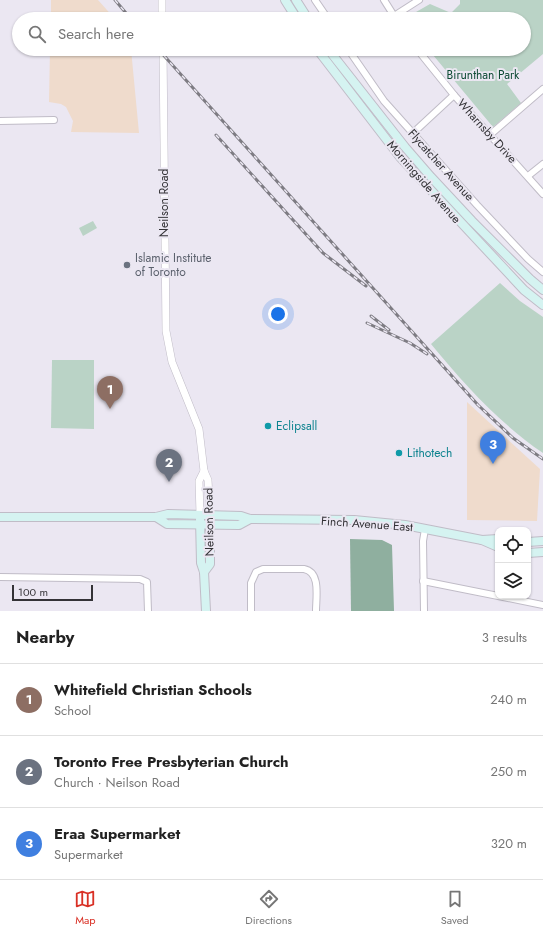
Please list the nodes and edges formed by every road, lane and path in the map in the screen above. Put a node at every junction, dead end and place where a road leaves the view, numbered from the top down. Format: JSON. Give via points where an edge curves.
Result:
{"nodes":[{"id":1,"x":162,"y":0,"type":"edge"},
{"id":2,"x":285,"y":0,"type":"edge"},
{"id":3,"x":296,"y":0,"type":"edge"},
{"id":4,"x":315,"y":0,"type":"edge"},
{"id":5,"x":384,"y":0,"type":"edge"},
{"id":6,"x":419,"y":0,"type":"edge"},
{"id":7,"x":162,"y":12,"type":"edge"},
{"id":8,"x":293,"y":12,"type":"edge"},
{"id":9,"x":304,"y":12,"type":"edge"},
{"id":10,"x":323,"y":12,"type":"edge"},
{"id":11,"x":392,"y":12,"type":"edge"},
{"id":12,"x":402,"y":12,"type":"edge"},
{"id":13,"x":162,"y":56,"type":"edge"},
{"id":14,"x":321,"y":56,"type":"edge"},
{"id":15,"x":334,"y":56,"type":"edge"},
{"id":16,"x":353,"y":56,"type":"edge"},
{"id":17,"x":423,"y":56,"type":"edge"},
{"id":18,"x":543,"y":89,"type":"edge"},
{"id":19,"x":454,"y":95,"type":"junction"},
{"id":20,"x":54,"y":120,"type":"dead end"},
{"id":21,"x":0,"y":121,"type":"edge"},
{"id":22,"x":413,"y":133,"type":"junction"},
{"id":23,"x":491,"y":134,"type":"junction"},
{"id":24,"x":543,"y":164,"type":"edge"},
{"id":25,"x":528,"y":176,"type":"junction"},
{"id":26,"x":543,"y":194,"type":"edge"},
{"id":27,"x":543,"y":272,"type":"edge"},
{"id":28,"x":543,"y":290,"type":"edge"},
{"id":29,"x":543,"y":305,"type":"edge"},
{"id":30,"x":204,"y":471,"type":"junction"},
{"id":31,"x":200,"y":514,"type":"junction"},
{"id":32,"x":210,"y":515,"type":"junction"},
{"id":33,"x":0,"y":517,"type":"edge"},
{"id":34,"x":156,"y":517,"type":"junction"},
{"id":35,"x":250,"y":520,"type":"junction"},
{"id":36,"x":200,"y":524,"type":"junction"},
{"id":37,"x":210,"y":525,"type":"junction"},
{"id":38,"x":425,"y":529,"type":"junction"},
{"id":39,"x":495,"y":539,"type":"edge"},
{"id":40,"x":482,"y":540,"type":"junction"},
{"id":41,"x":543,"y":541,"type":"edge"},
{"id":42,"x":531,"y":542,"type":"edge"},
{"id":43,"x":495,"y":546,"type":"edge"},
{"id":44,"x":543,"y":552,"type":"edge"},
{"id":45,"x":531,"y":553,"type":"edge"},
{"id":46,"x":204,"y":572,"type":"junction"},
{"id":47,"x":0,"y":577,"type":"edge"},
{"id":48,"x":423,"y":581,"type":"junction"},
{"id":49,"x":543,"y":605,"type":"edge"},
{"id":50,"x":148,"y":611,"type":"edge"},
{"id":51,"x":206,"y":611,"type":"edge"},
{"id":52,"x":251,"y":611,"type":"edge"},
{"id":53,"x":316,"y":611,"type":"edge"},
{"id":54,"x":424,"y":611,"type":"edge"}],
"edges":[{"from":1,"to":7,"type":"street"},
{"from":2,"to":8,"type":"main road"},
{"from":3,"to":9,"type":"main road"},
{"from":4,"to":10,"type":"street"},
{"from":5,"to":11,"type":"street"},
{"from":6,"to":12,"type":"street"},
{"from":13,"to":30,"type":"street","name":"Neilson Road","via":[[166,331],[172,362],[199,429]]},
{"from":14,"to":29,"type":"main road","name":"Morningside Avenue","via":[[405,162],[524,290]]},
{"from":15,"to":28,"type":"main road","name":"Morningside Avenue","via":[[436,182]]},
{"from":16,"to":22,"type":"street","name":"Flycatcher Avenue","via":[[384,101]]},
{"from":17,"to":19,"type":"street","name":"Wharnsby Drive"},
{"from":18,"to":23,"type":"street"},
{"from":19,"to":22,"type":"street"},
{"from":19,"to":23,"type":"street","name":"Wharnsby Drive"},
{"from":20,"to":21,"type":"street"},
{"from":22,"to":27,"type":"street","name":"Flycatcher Avenue"},
{"from":23,"to":25,"type":"street","name":"Wharnsby Drive"},
{"from":24,"to":25,"type":"street"},
{"from":25,"to":26,"type":"street","name":"Wharnsby Drive"},
{"from":30,"to":31,"type":"street","name":"Neilson Road","via":[[199,481]]},
{"from":30,"to":32,"type":"street","name":"Neilson Road","via":[[208,480]]},
{"from":31,"to":32,"type":"main road","name":"Finch Avenue East"},
{"from":31,"to":34,"type":"main road","name":"Finch Avenue East","via":[[168,514]]},
{"from":31,"to":36,"type":"main road","name":"Neilson Road"},
{"from":32,"to":35,"type":"main road","name":"Finch Avenue East","via":[[241,516]]},
{"from":32,"to":37,"type":"main road","name":"Neilson Road"},
{"from":33,"to":34,"type":"main road","name":"Finch Avenue East"},
{"from":34,"to":36,"type":"main road","name":"Finch Avenue East","via":[[167,524]]},
{"from":35,"to":37,"type":"main road","name":"Finch Avenue East","via":[[239,525]]},
{"from":35,"to":38,"type":"main road","name":"Finch Avenue East","via":[[354,520]]},
{"from":36,"to":37,"type":"main road","name":"Finch Avenue East"},
{"from":36,"to":46,"type":"main road","name":"Neilson Road","via":[[201,564]]},
{"from":37,"to":46,"type":"main road","name":"Neilson Road","via":[[210,564]]},
{"from":38,"to":40,"type":"main road","name":"Finch Avenue East"},
{"from":38,"to":48,"type":"street"},
{"from":39,"to":40,"type":"main road","name":"Finch Avenue East"},
{"from":40,"to":43,"type":"main road","name":"Finch Avenue East"},
{"from":41,"to":42,"type":"main road"},
{"from":44,"to":45,"type":"main road"},
{"from":46,"to":51,"type":"main road","name":"Neilson Road"},
{"from":47,"to":50,"type":"street","via":[[140,579],[147,582]]},
{"from":48,"to":49,"type":"street"},
{"from":48,"to":54,"type":"street"},
{"from":52,"to":53,"type":"street","via":[[251,578],[263,569],[309,570],[316,577]]}]}
